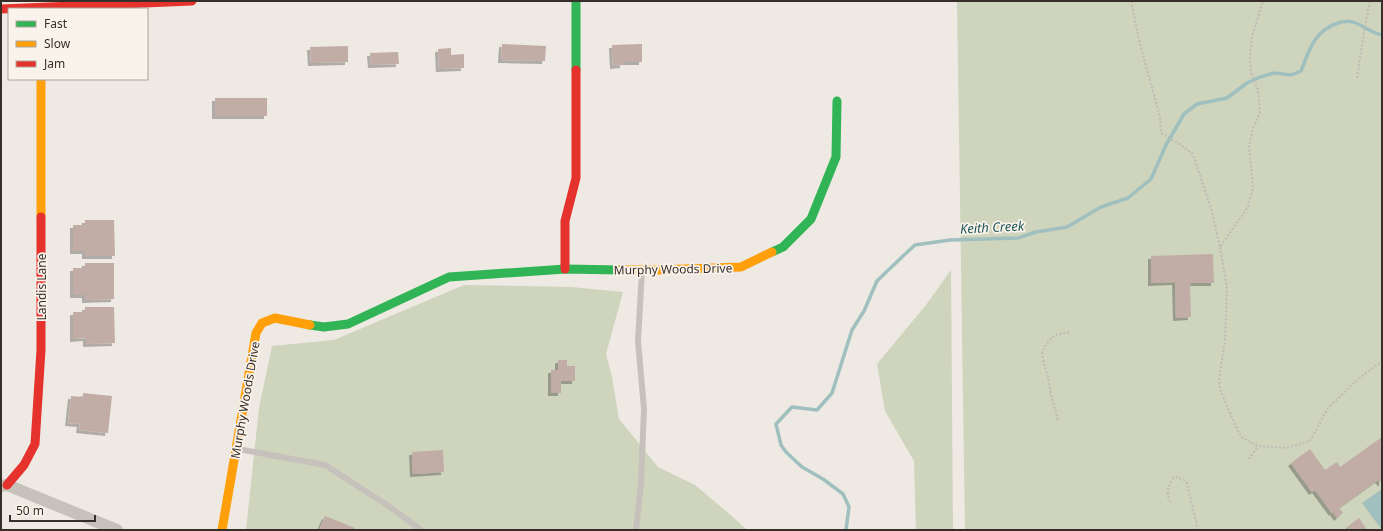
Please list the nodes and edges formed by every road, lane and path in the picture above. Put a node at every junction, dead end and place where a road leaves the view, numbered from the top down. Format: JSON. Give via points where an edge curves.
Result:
{"nodes":[{"id":1,"x":192,"y":1,"type":"edge"},
{"id":2,"x":576,"y":1,"type":"edge"},
{"id":3,"x":1131,"y":1,"type":"edge"},
{"id":4,"x":1263,"y":1,"type":"edge"},
{"id":5,"x":1370,"y":1,"type":"edge"},
{"id":6,"x":60,"y":8,"type":"edge"},
{"id":7,"x":1357,"y":78,"type":"dead end"},
{"id":8,"x":41,"y":80,"type":"edge"},
{"id":9,"x":837,"y":102,"type":"dead end"},
{"id":10,"x":1220,"y":247,"type":"junction"},
{"id":11,"x":565,"y":269,"type":"junction"},
{"id":12,"x":642,"y":270,"type":"junction"},
{"id":13,"x":1071,"y":332,"type":"dead end"},
{"id":14,"x":1382,"y":361,"type":"edge"},
{"id":15,"x":1058,"y":420,"type":"dead end"},
{"id":16,"x":1258,"y":446,"type":"junction"},
{"id":17,"x":236,"y":449,"type":"junction"},
{"id":18,"x":1249,"y":459,"type":"dead end"},
{"id":19,"x":4,"y":486,"type":"edge"},
{"id":20,"x":1170,"y":502,"type":"dead end"},
{"id":21,"x":118,"y":530,"type":"edge"},
{"id":22,"x":222,"y":530,"type":"edge"},
{"id":23,"x":421,"y":530,"type":"edge"},
{"id":24,"x":636,"y":530,"type":"edge"},
{"id":25,"x":1198,"y":530,"type":"edge"}],
"edges":[{"from":1,"to":6,"type":"street"},
{"from":2,"to":11,"type":"street","via":[[576,178],[565,220]]},
{"from":3,"to":10,"type":"path","via":[[1160,117],[1161,133],[1192,154],[1212,212]]},
{"from":4,"to":10,"type":"path","via":[[1252,37],[1250,57],[1260,112],[1249,146],[1253,186],[1248,207]]},
{"from":5,"to":7,"type":"path"},
{"from":8,"to":19,"type":"street","name":"Landis Lane","via":[[41,350],[37,424],[35,444],[24,465]]},
{"from":9,"to":12,"type":"street","name":"Murphy Woods Drive","via":[[836,157],[811,219],[783,248],[741,268]]},
{"from":10,"to":16,"type":"path","via":[[1227,288],[1220,389],[1241,437]]},
{"from":11,"to":12,"type":"street","name":"Murphy Woods Drive"},
{"from":11,"to":17,"type":"street","name":"Murphy Woods Drive","via":[[449,276],[348,324],[324,326],[275,318],[262,323],[256,333]]},
{"from":12,"to":24,"type":"lane","via":[[638,341],[644,409]]},
{"from":13,"to":15,"type":"path","via":[[1053,336],[1042,352]]},
{"from":14,"to":16,"type":"path","via":[[1328,408],[1310,441],[1287,448]]},
{"from":16,"to":18,"type":"path"},
{"from":17,"to":22,"type":"street","name":"Murphy Woods Drive"},
{"from":17,"to":23,"type":"lane","via":[[325,465]]},
{"from":19,"to":21,"type":"street"},
{"from":20,"to":25,"type":"path","via":[[1167,491],[1173,478],[1177,476],[1186,483]]}]}
